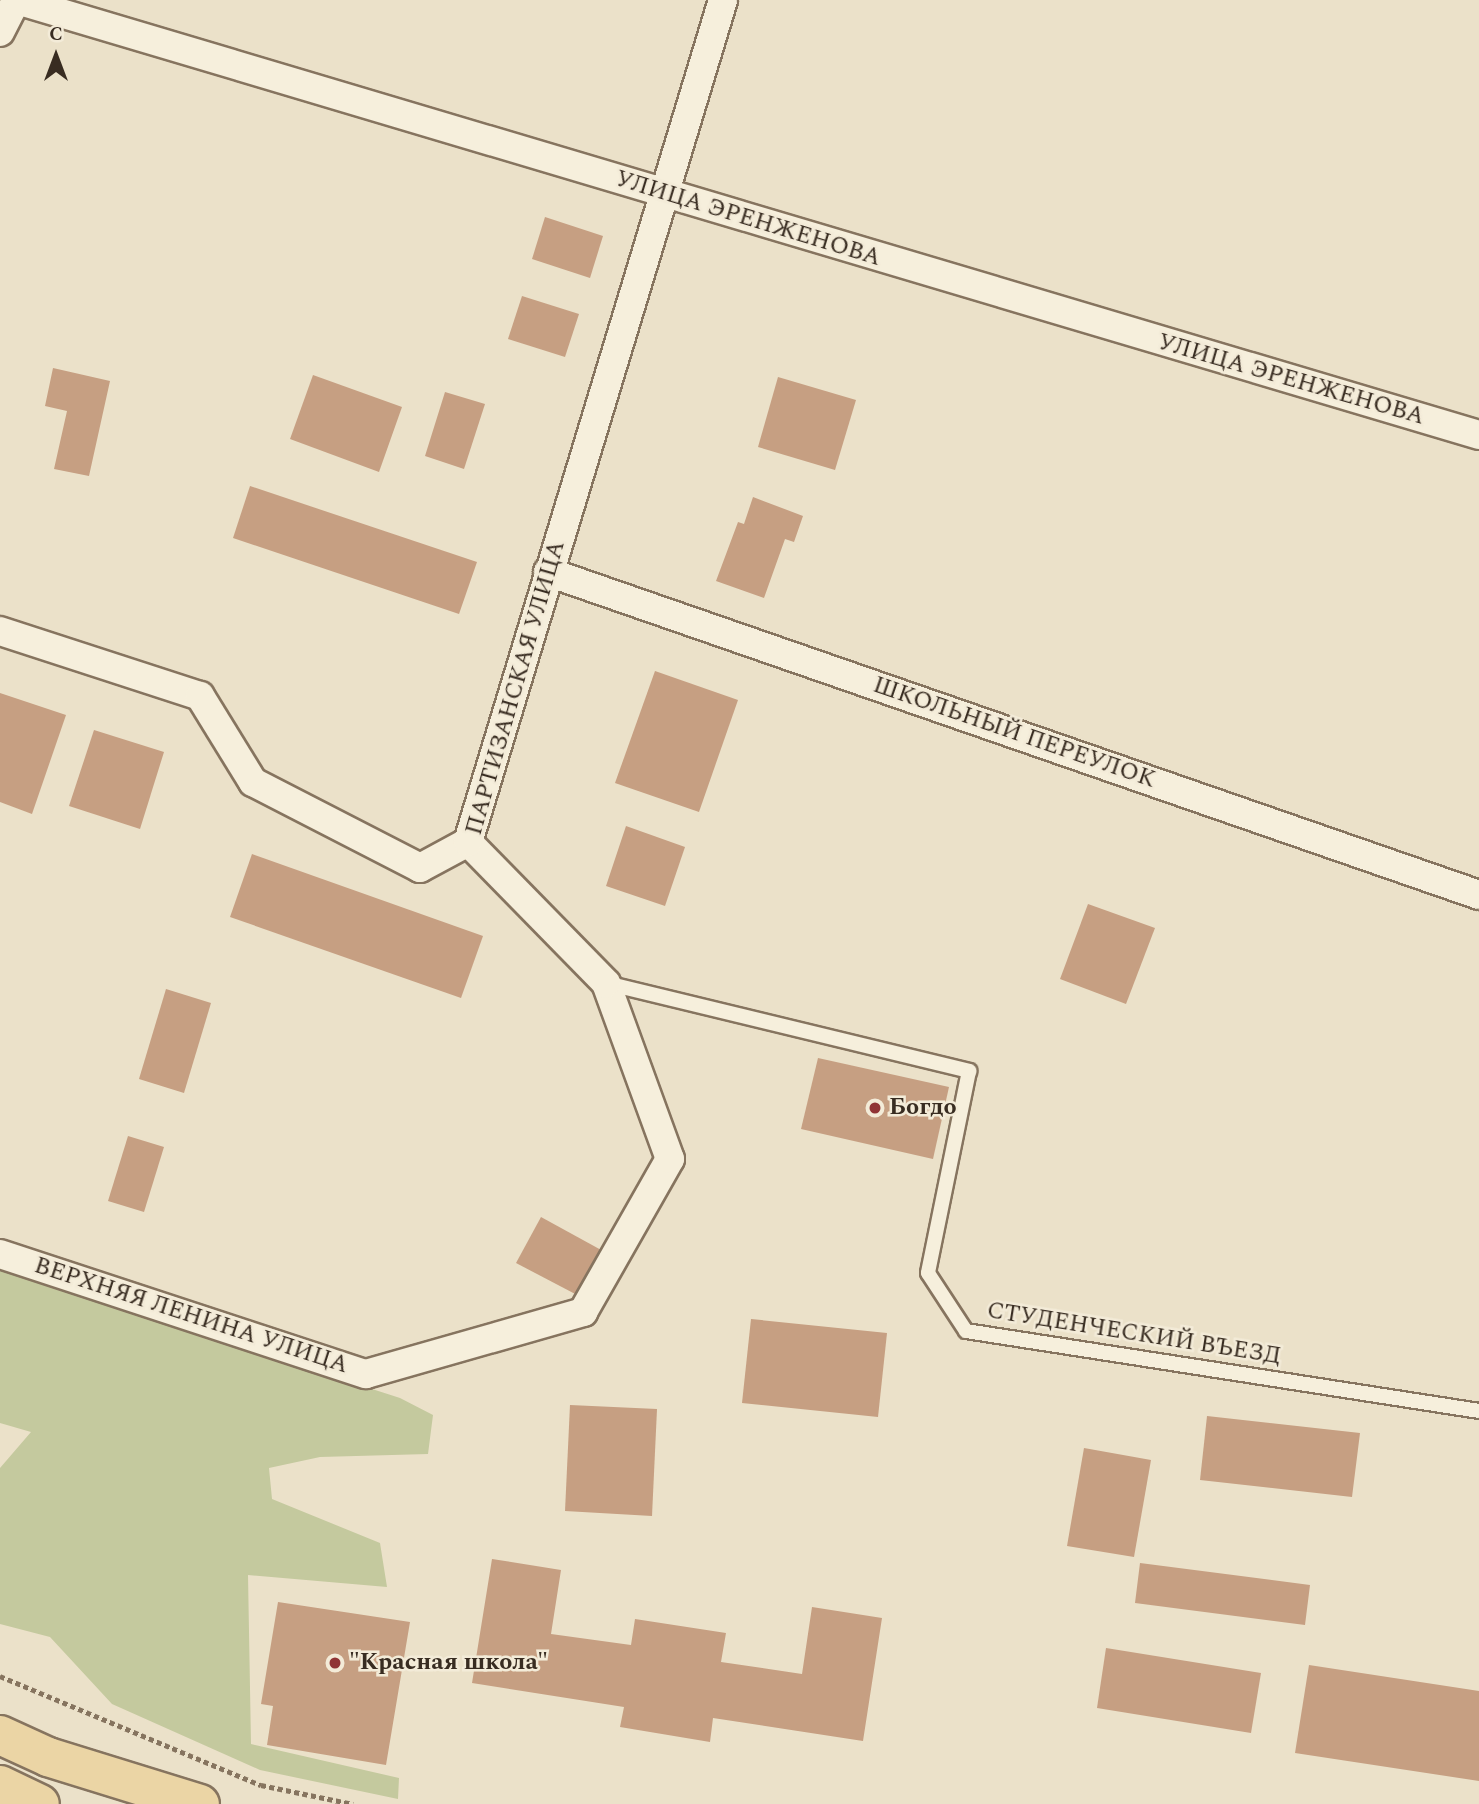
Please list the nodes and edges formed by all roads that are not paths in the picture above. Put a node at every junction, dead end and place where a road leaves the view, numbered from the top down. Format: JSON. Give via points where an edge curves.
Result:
{"nodes":[{"id":1,"x":17,"y":0,"type":"edge"},
{"id":2,"x":723,"y":0,"type":"edge"},
{"id":3,"x":0,"y":32,"type":"edge"},
{"id":4,"x":666,"y":195,"type":"junction"},
{"id":5,"x":1479,"y":435,"type":"edge"},
{"id":6,"x":548,"y":572,"type":"junction"},
{"id":7,"x":0,"y":631,"type":"edge"},
{"id":8,"x":468,"y":842,"type":"junction"},
{"id":9,"x":1479,"y":895,"type":"edge"},
{"id":10,"x":606,"y":983,"type":"junction"},
{"id":11,"x":0,"y":1254,"type":"edge"},
{"id":12,"x":583,"y":1312,"type":"joint"},
{"id":13,"x":1479,"y":1411,"type":"edge"},
{"id":14,"x":0,"y":1735,"type":"edge"},
{"id":15,"x":0,"y":1785,"type":"edge"},
{"id":16,"x":40,"y":1804,"type":"edge"},
{"id":17,"x":200,"y":1804,"type":"edge"}],
"edges":[{"from":1,"to":3,"type":"street"},
{"from":1,"to":4,"type":"street","name":"УЛИЦА ЭРЕНЖЕНОВА"},
{"from":2,"to":4,"type":"street","name":"ПАРТИЗАНСКАЯ УЛИЦА"},
{"from":4,"to":5,"type":"street","name":"УЛИЦА ЭРЕНЖЕНОВА"},
{"from":4,"to":6,"type":"street","name":"ПАРТИЗАНСКАЯ УЛИЦА"},
{"from":6,"to":8,"type":"street","name":"ПАРТИЗАНСКАЯ УЛИЦА"},
{"from":6,"to":9,"type":"street","name":"ШКОЛЬНЫЙ ПЕРЕУЛОК"},
{"from":7,"to":8,"type":"street","via":[[200,696],[253,782],[420,868]]},
{"from":8,"to":10,"type":"street","name":"ПАРТИЗАНСКАЯ УЛИЦА"},
{"from":10,"to":12,"type":"street","name":"ПАРТИЗАНСКАЯ УЛИЦА","via":[[670,1159]]},
{"from":10,"to":13,"type":"lane","name":"СТУДЕНЧЕСКИЙ ВЪЕЗД","via":[[969,1071],[928,1273],[966,1331]]},
{"from":11,"to":12,"type":"street","name":"ВЕРХНЯЯ ЛЕНИНА УЛИЦА","via":[[366,1374]]},
{"from":14,"to":17,"type":"main road","via":[[48,1757]]},
{"from":15,"to":16,"type":"main road"}]}
